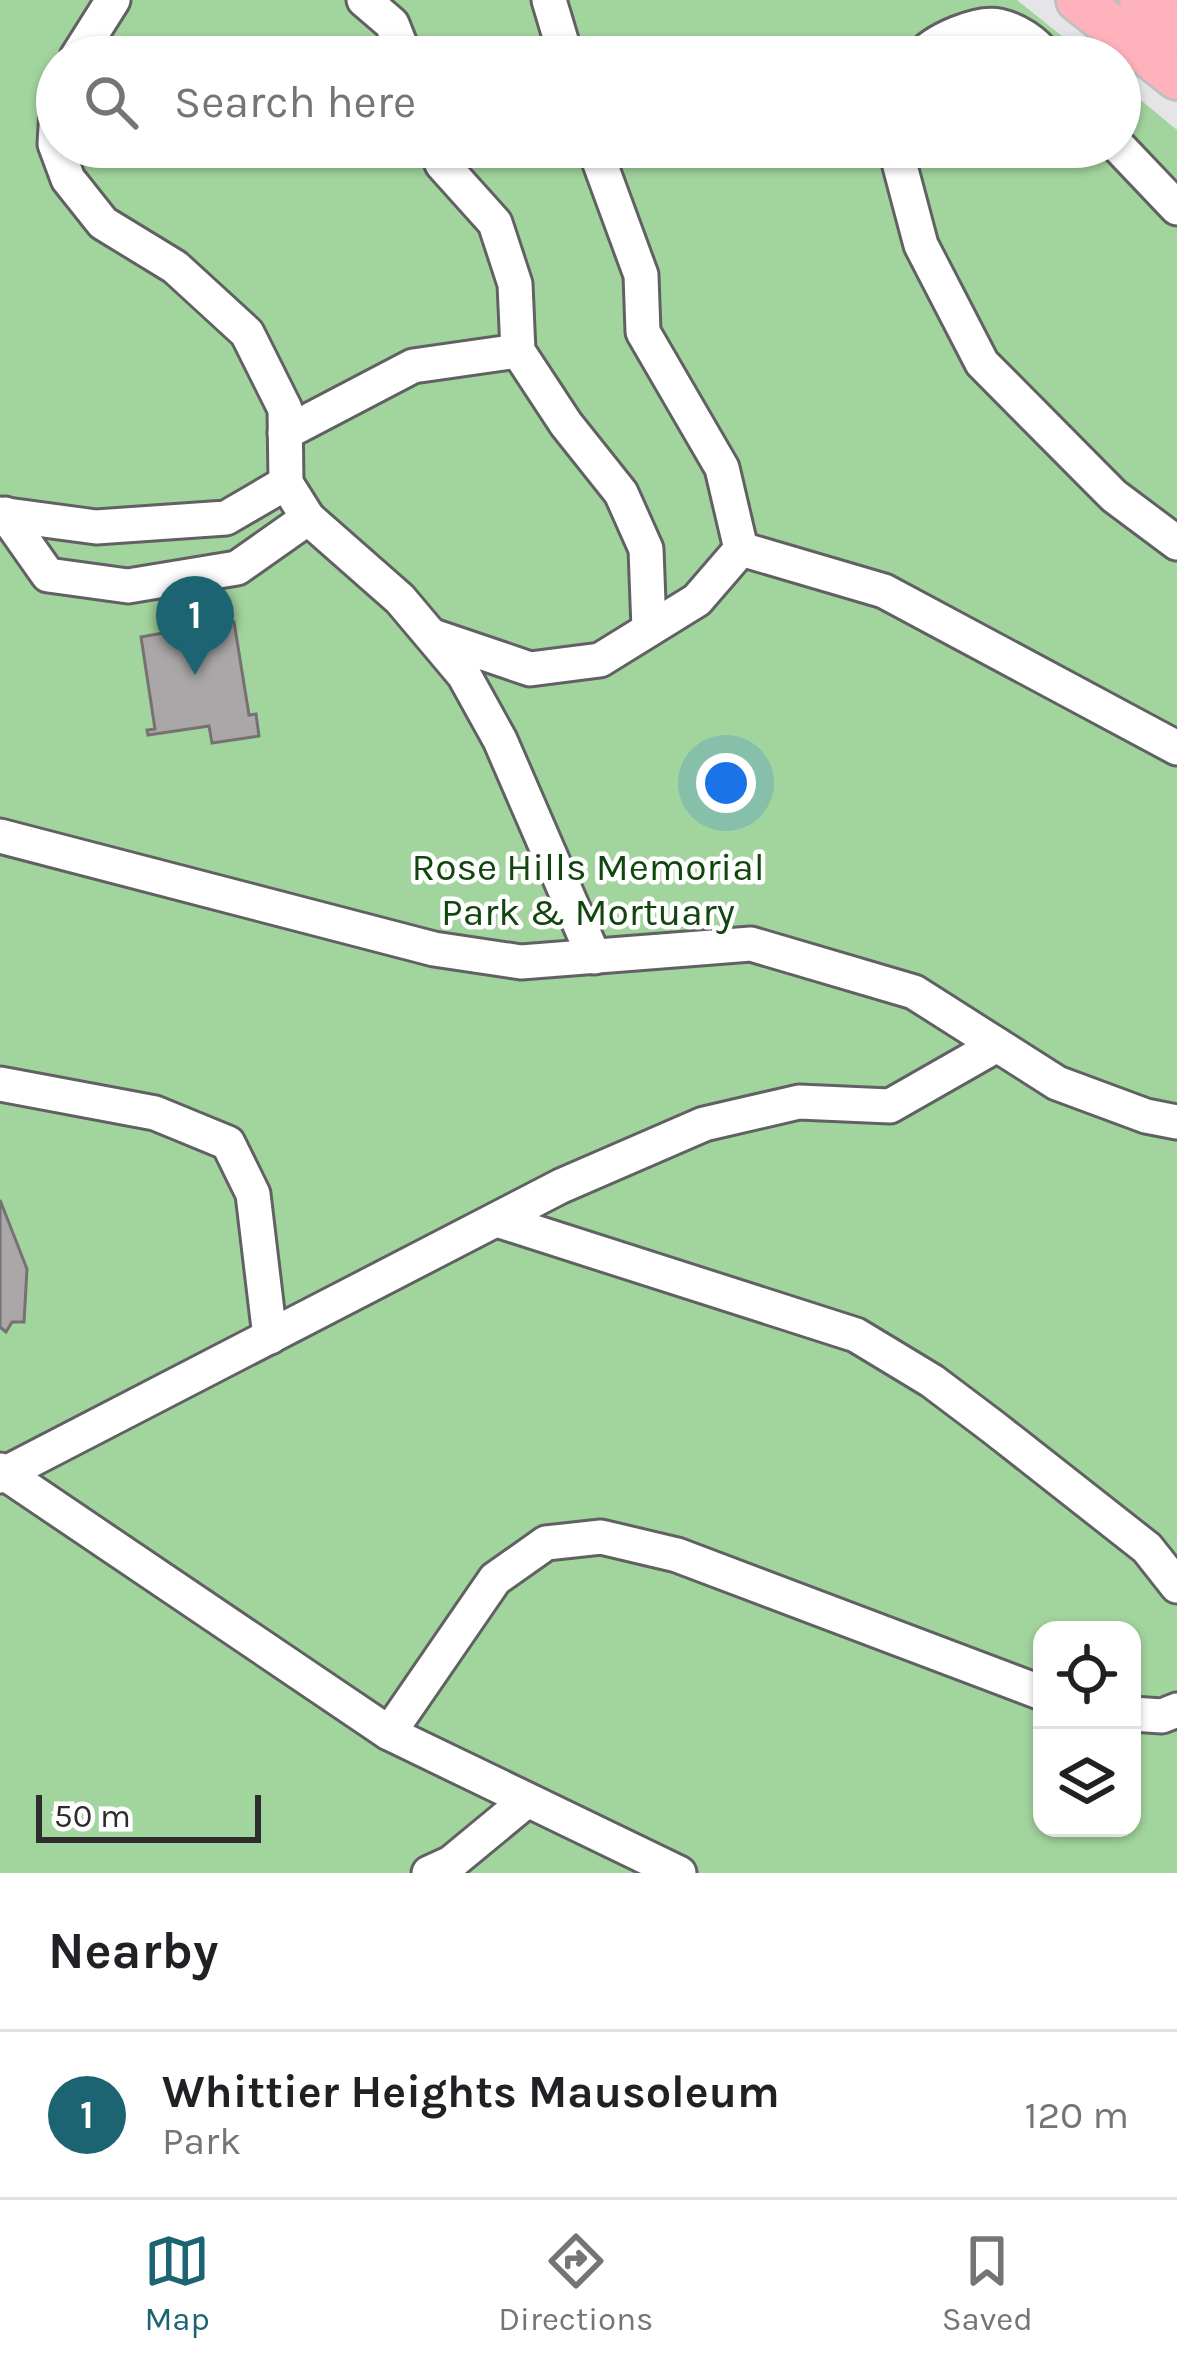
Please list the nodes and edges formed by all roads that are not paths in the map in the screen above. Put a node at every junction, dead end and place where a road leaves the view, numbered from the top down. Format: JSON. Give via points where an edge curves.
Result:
{"nodes":[{"id":1,"x":113,"y":0,"type":"edge"},
{"id":2,"x":364,"y":0,"type":"edge"},
{"id":3,"x":549,"y":0,"type":"edge"},
{"id":4,"x":1078,"y":0,"type":"edge"},
{"id":5,"x":1141,"y":0,"type":"edge"},
{"id":6,"x":1177,"y":29,"type":"edge"},
{"id":7,"x":90,"y":36,"type":"edge"},
{"id":8,"x":396,"y":36,"type":"edge"},
{"id":9,"x":560,"y":36,"type":"edge"},
{"id":10,"x":954,"y":36,"type":"edge"},
{"id":11,"x":1020,"y":36,"type":"edge"},
{"id":12,"x":1124,"y":36,"type":"edge"},
{"id":13,"x":1141,"y":50,"type":"edge"},
{"id":14,"x":1177,"y":78,"type":"edge"},
{"id":15,"x":64,"y":168,"type":"edge"},
{"id":16,"x":446,"y":168,"type":"edge"},
{"id":17,"x":602,"y":168,"type":"edge"},
{"id":18,"x":901,"y":168,"type":"edge"},
{"id":19,"x":1139,"y":168,"type":"edge"},
{"id":20,"x":1177,"y":208,"type":"edge"},
{"id":21,"x":518,"y":350,"type":"junction"},
{"id":22,"x":285,"y":433,"type":"junction"},
{"id":23,"x":286,"y":483,"type":"junction"},
{"id":24,"x":3,"y":514,"type":"edge"},
{"id":25,"x":308,"y":518,"type":"junction"},
{"id":26,"x":1177,"y":543,"type":"edge"},
{"id":27,"x":741,"y":549,"type":"junction"},
{"id":28,"x":649,"y":629,"type":"junction"},
{"id":29,"x":431,"y":636,"type":"junction"},
{"id":30,"x":1177,"y":748,"type":"edge"},
{"id":31,"x":0,"y":836,"type":"edge"},
{"id":32,"x":594,"y":957,"type":"junction"},
{"id":33,"x":997,"y":1045,"type":"junction"},
{"id":34,"x":0,"y":1084,"type":"edge"},
{"id":35,"x":1177,"y":1122,"type":"edge"},
{"id":36,"x":497,"y":1220,"type":"junction"},
{"id":37,"x":270,"y":1337,"type":"junction"},
{"id":38,"x":2,"y":1473,"type":"edge"},
{"id":39,"x":1177,"y":1586,"type":"edge"},
{"id":40,"x":1033,"y":1690,"type":"edge"},
{"id":41,"x":1177,"y":1710,"type":"edge"},
{"id":42,"x":1141,"y":1715,"type":"edge"},
{"id":43,"x":388,"y":1733,"type":"junction"},
{"id":44,"x":526,"y":1801,"type":"junction"},
{"id":45,"x":430,"y":1873,"type":"edge"},
{"id":46,"x":679,"y":1873,"type":"edge"}],
"edges":[{"from":1,"to":7,"type":"lane"},
{"from":2,"to":8,"type":"lane"},
{"from":3,"to":9,"type":"lane"},
{"from":4,"to":12,"type":"main road"},
{"from":5,"to":6,"type":"main road"},
{"from":10,"to":11,"type":"lane","via":[[995,24]]},
{"from":13,"to":14,"type":"main road"},
{"from":15,"to":22,"type":"lane","via":[[103,223],[175,267],[247,333],[285,410]]},
{"from":16,"to":21,"type":"lane","via":[[495,224],[514,284]]},
{"from":17,"to":27,"type":"lane","via":[[641,274],[643,332],[722,468]]},
{"from":18,"to":26,"type":"lane","via":[[921,245],[982,363],[1114,496]]},
{"from":19,"to":20,"type":"lane"},
{"from":21,"to":22,"type":"lane","via":[[413,366]]},
{"from":21,"to":28,"type":"lane","via":[[621,493],[646,549]]},
{"from":22,"to":23,"type":"lane"},
{"from":23,"to":24,"type":"lane","via":[[226,518],[96,527]]},
{"from":23,"to":25,"type":"lane"},
{"from":24,"to":25,"type":"lane","via":[[48,575],[128,586],[237,568]]},
{"from":25,"to":29,"type":"lane"},
{"from":27,"to":28,"type":"lane","via":[[697,600]]},
{"from":27,"to":30,"type":"lane","via":[[884,591]]},
{"from":28,"to":29,"type":"lane","via":[[600,659],[530,670]]},
{"from":29,"to":32,"type":"lane","via":[[500,740]]},
{"from":31,"to":32,"type":"lane","via":[[434,949],[521,962]]},
{"from":32,"to":33,"type":"lane","via":[[751,944],[914,992]]},
{"from":33,"to":35,"type":"lane","via":[[1057,1083]]},
{"from":33,"to":36,"type":"lane","via":[[890,1106],[799,1102],[704,1124]]},
{"from":34,"to":37,"type":"lane","via":[[155,1113],[228,1143],[253,1194]]},
{"from":36,"to":37,"type":"lane"},
{"from":36,"to":39,"type":"lane","via":[[856,1334],[1010,1440],[1147,1548]]},
{"from":37,"to":38,"type":"lane"},
{"from":38,"to":43,"type":"lane"},
{"from":40,"to":43,"type":"lane","via":[[677,1555],[601,1537],[546,1543],[495,1580]]},
{"from":41,"to":42,"type":"lane"},
{"from":43,"to":44,"type":"lane"},
{"from":44,"to":45,"type":"lane"},
{"from":44,"to":46,"type":"lane"}]}
